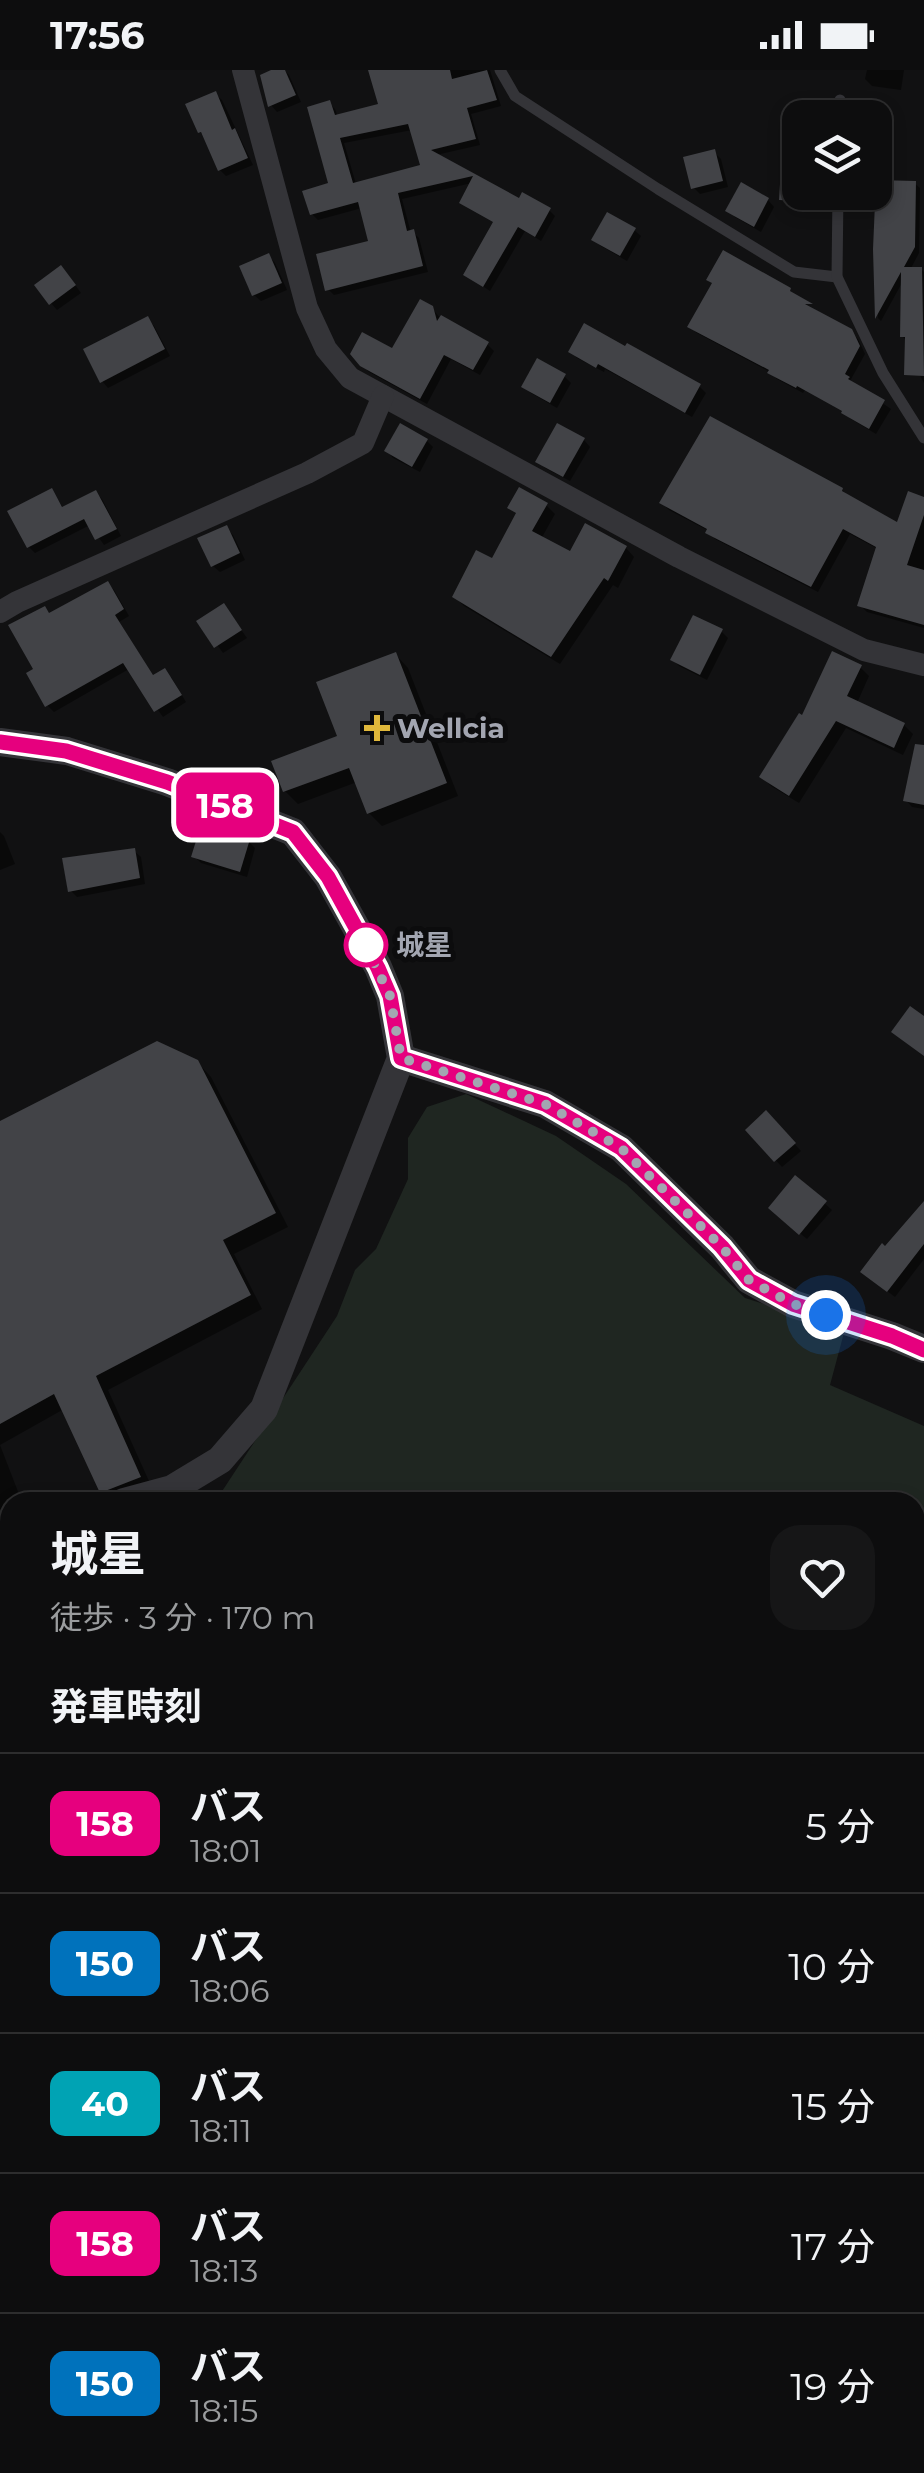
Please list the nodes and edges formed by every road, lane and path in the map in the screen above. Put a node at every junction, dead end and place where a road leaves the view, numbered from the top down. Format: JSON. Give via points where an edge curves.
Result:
{"nodes":[{"id":1,"x":242,"y":70,"type":"edge"},
{"id":2,"x":500,"y":70,"type":"edge"},
{"id":3,"x":838,"y":210,"type":"edge"},
{"id":4,"x":837,"y":277,"type":"junction"},
{"id":5,"x":382,"y":396,"type":"junction"},
{"id":6,"x":924,"y":438,"type":"edge"},
{"id":7,"x":0,"y":612,"type":"edge"},
{"id":8,"x":924,"y":665,"type":"edge"},
{"id":9,"x":0,"y":742,"type":"edge"},
{"id":10,"x":401,"y":1058,"type":"junction"},
{"id":11,"x":924,"y":1350,"type":"edge"},
{"id":12,"x":161,"y":1492,"type":"edge"}],
"edges":[{"from":1,"to":5,"type":"street","via":[[307,308],[326,349],[350,378]]},
{"from":2,"to":4,"type":"lane","via":[[514,96],[658,189],[794,272]]},
{"from":3,"to":4,"type":"lane"},
{"from":4,"to":6,"type":"lane","via":[[883,373]]},
{"from":5,"to":7,"type":"street","via":[[363,443]]},
{"from":5,"to":8,"type":"street","via":[[864,650]]},
{"from":9,"to":10,"type":"street","via":[[66,751],[167,782],[293,832],[328,877],[378,968]]},
{"from":10,"to":11,"type":"street","via":[[545,1104],[621,1148],[749,1280],[793,1304]]},
{"from":10,"to":12,"type":"street","via":[[264,1409],[220,1460]]}]}
